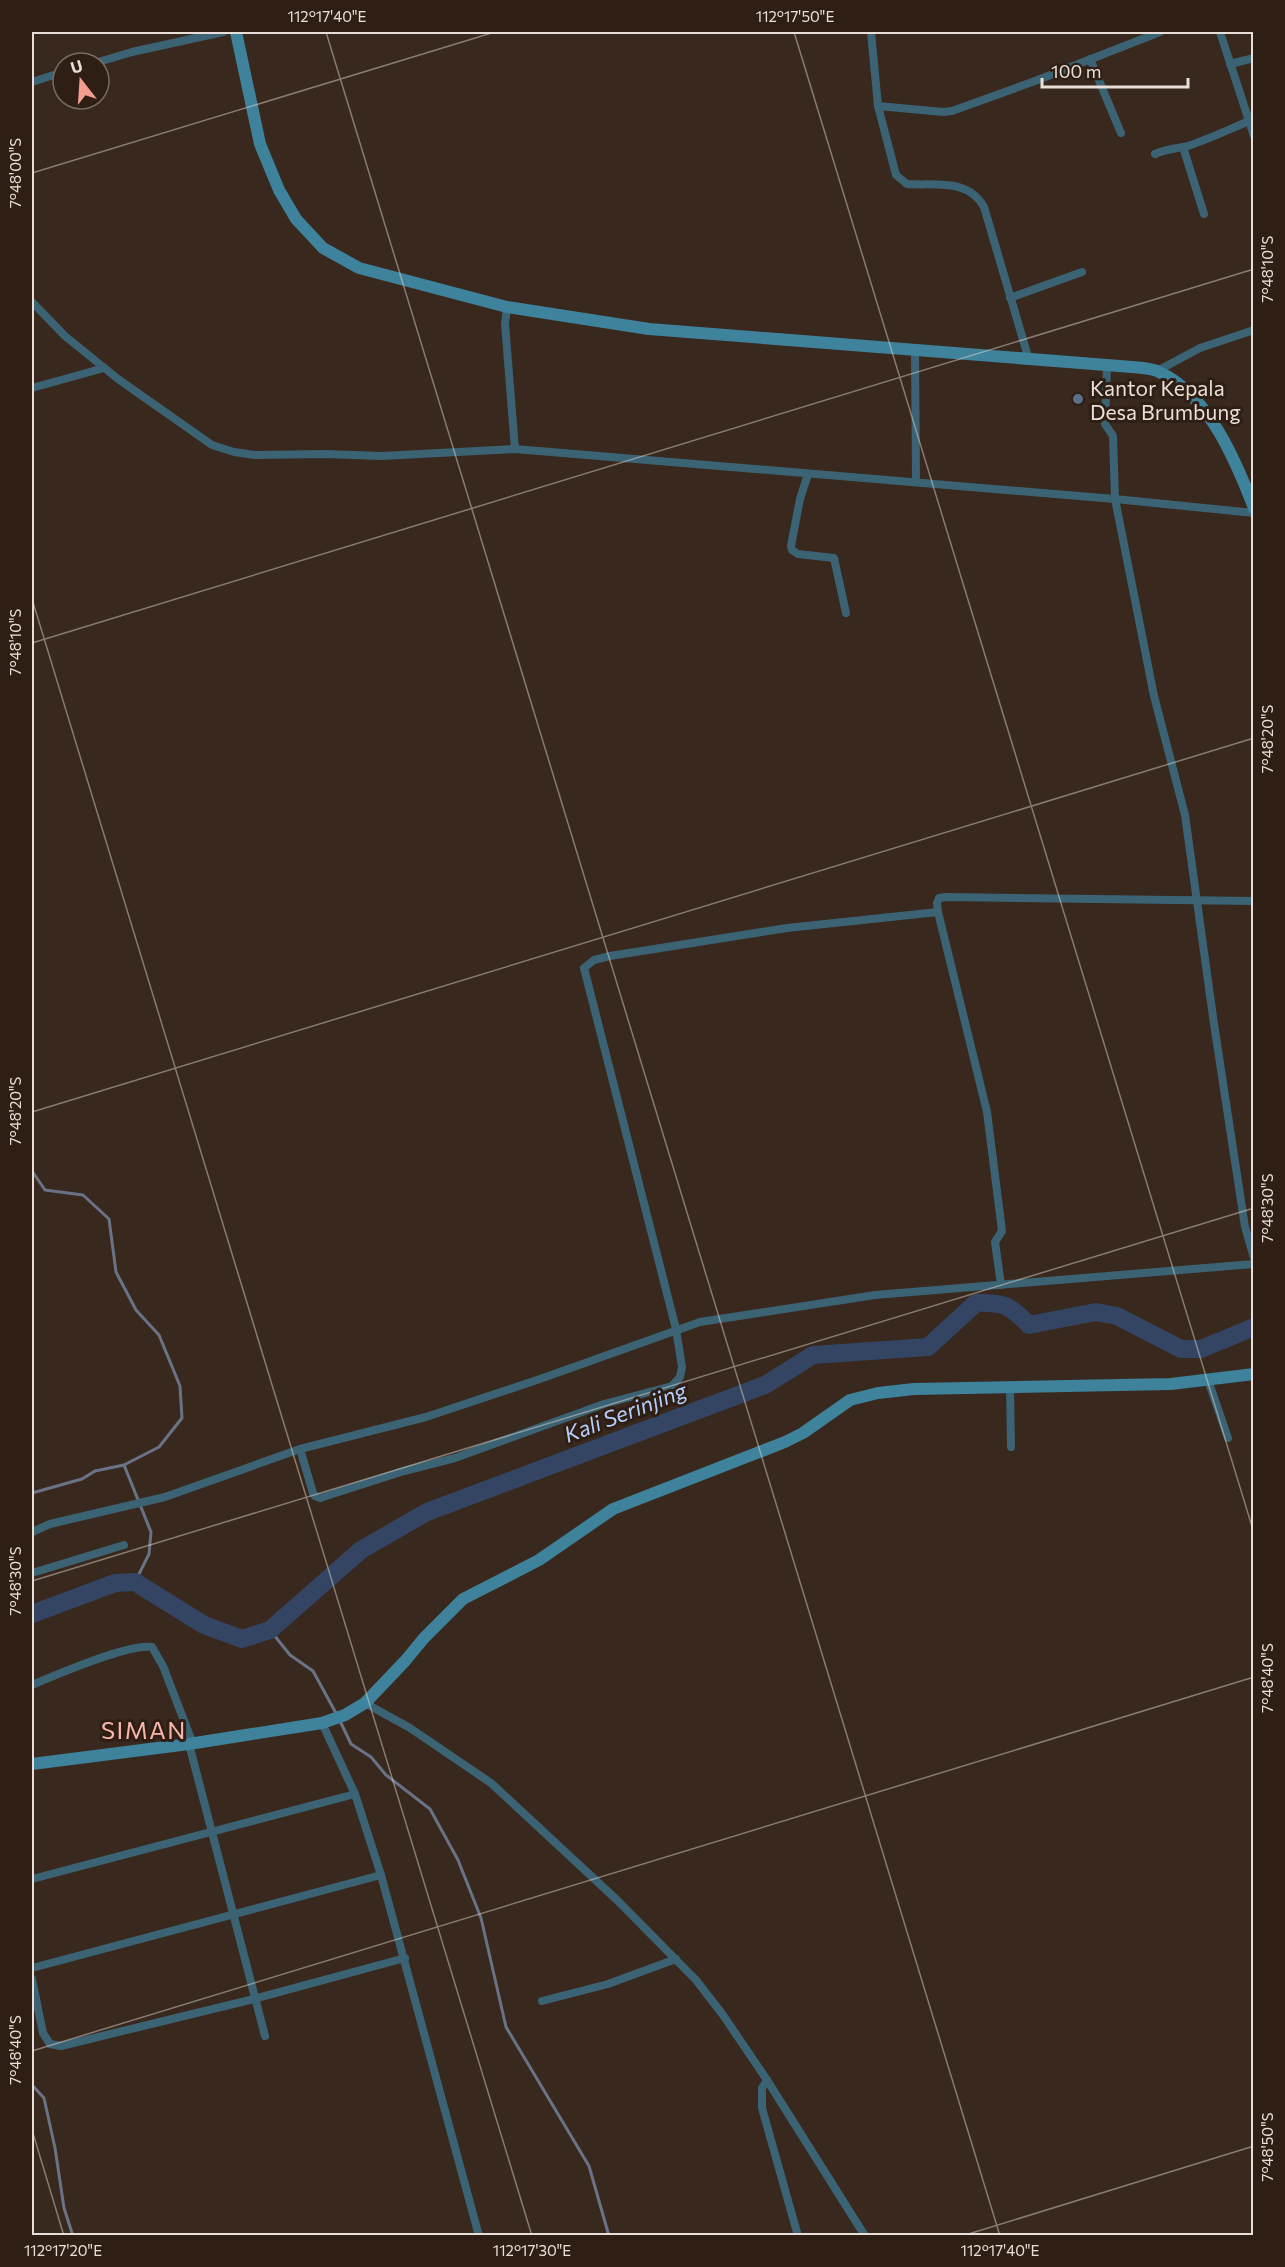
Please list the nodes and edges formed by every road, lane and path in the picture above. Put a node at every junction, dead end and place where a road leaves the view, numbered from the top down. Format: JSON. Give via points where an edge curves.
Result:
{"nodes":[{"id":1,"x":223,"y":32,"type":"edge"},
{"id":2,"x":236,"y":32,"type":"edge"},
{"id":3,"x":871,"y":32,"type":"edge"},
{"id":4,"x":1160,"y":32,"type":"edge"},
{"id":5,"x":1220,"y":32,"type":"edge"},
{"id":6,"x":111,"y":58,"type":"edge"},
{"id":7,"x":1254,"y":58,"type":"edge"},
{"id":8,"x":1090,"y":59,"type":"junction"},
{"id":9,"x":1230,"y":64,"type":"junction"},
{"id":10,"x":51,"y":76,"type":"edge"},
{"id":11,"x":32,"y":82,"type":"edge"},
{"id":12,"x":878,"y":106,"type":"junction"},
{"id":13,"x":1249,"y":121,"type":"junction"},
{"id":14,"x":1121,"y":133,"type":"dead end"},
{"id":15,"x":1254,"y":136,"type":"edge"},
{"id":16,"x":1183,"y":147,"type":"junction"},
{"id":17,"x":1155,"y":154,"type":"dead end"},
{"id":18,"x":1204,"y":214,"type":"dead end"},
{"id":19,"x":1082,"y":272,"type":"dead end"},
{"id":20,"x":1010,"y":298,"type":"junction"},
{"id":21,"x":32,"y":302,"type":"edge"},
{"id":22,"x":507,"y":307,"type":"junction"},
{"id":23,"x":1254,"y":330,"type":"edge"},
{"id":24,"x":915,"y":351,"type":"junction"},
{"id":25,"x":1029,"y":360,"type":"junction"},
{"id":26,"x":1107,"y":365,"type":"junction"},
{"id":27,"x":104,"y":368,"type":"junction"},
{"id":28,"x":1158,"y":371,"type":"junction"},
{"id":29,"x":32,"y":388,"type":"edge"},
{"id":30,"x":515,"y":449,"type":"junction"},
{"id":31,"x":808,"y":474,"type":"junction"},
{"id":32,"x":916,"y":482,"type":"junction"},
{"id":33,"x":1115,"y":499,"type":"junction"},
{"id":34,"x":1254,"y":508,"type":"edge"},
{"id":35,"x":1254,"y":513,"type":"edge"},
{"id":36,"x":846,"y":613,"type":"dead end"},
{"id":37,"x":1196,"y":901,"type":"junction"},
{"id":38,"x":1254,"y":901,"type":"edge"},
{"id":39,"x":938,"y":912,"type":"junction"},
{"id":40,"x":1254,"y":1258,"type":"edge"},
{"id":41,"x":1254,"y":1264,"type":"edge"},
{"id":42,"x":1000,"y":1285,"type":"junction"},
{"id":43,"x":676,"y":1329,"type":"junction"},
{"id":44,"x":1254,"y":1374,"type":"edge"},
{"id":45,"x":1208,"y":1380,"type":"junction"},
{"id":46,"x":1010,"y":1387,"type":"junction"},
{"id":47,"x":1228,"y":1438,"type":"dead end"},
{"id":48,"x":1011,"y":1447,"type":"dead end"},
{"id":49,"x":300,"y":1449,"type":"junction"},
{"id":50,"x":32,"y":1532,"type":"edge"},
{"id":51,"x":124,"y":1545,"type":"dead end"},
{"id":52,"x":32,"y":1573,"type":"edge"},
{"id":53,"x":32,"y":1685,"type":"edge"},
{"id":54,"x":365,"y":1703,"type":"junction"},
{"id":55,"x":325,"y":1722,"type":"junction"},
{"id":56,"x":191,"y":1744,"type":"junction"},
{"id":57,"x":32,"y":1764,"type":"edge"},
{"id":58,"x":355,"y":1794,"type":"junction"},
{"id":59,"x":212,"y":1832,"type":"junction"},
{"id":60,"x":381,"y":1875,"type":"junction"},
{"id":61,"x":32,"y":1879,"type":"edge"},
{"id":62,"x":234,"y":1916,"type":"junction"},
{"id":63,"x":405,"y":1958,"type":"junction"},
{"id":64,"x":676,"y":1959,"type":"junction"},
{"id":65,"x":32,"y":1968,"type":"edge"},
{"id":66,"x":32,"y":1979,"type":"edge"},
{"id":67,"x":255,"y":1999,"type":"junction"},
{"id":68,"x":542,"y":2001,"type":"dead end"},
{"id":69,"x":265,"y":2036,"type":"dead end"},
{"id":70,"x":767,"y":2080,"type":"junction"},
{"id":71,"x":479,"y":2235,"type":"edge"},
{"id":72,"x":798,"y":2235,"type":"edge"},
{"id":73,"x":865,"y":2235,"type":"edge"}],
"edges":[{"from":1,"to":6,"type":"street"},
{"from":2,"to":22,"type":"main road","via":[[260,144],[296,219],[323,248],[358,268]]},
{"from":3,"to":12,"type":"street"},
{"from":4,"to":8,"type":"street"},
{"from":5,"to":9,"type":"street"},
{"from":7,"to":9,"type":"street"},
{"from":8,"to":12,"type":"street","via":[[952,111]]},
{"from":8,"to":14,"type":"street"},
{"from":9,"to":13,"type":"street"},
{"from":10,"to":11,"type":"street"},
{"from":12,"to":20,"type":"street","via":[[896,175],[902,182],[968,189],[980,200]]},
{"from":13,"to":15,"type":"street"},
{"from":13,"to":16,"type":"street"},
{"from":16,"to":17,"type":"street"},
{"from":16,"to":18,"type":"street"},
{"from":19,"to":20,"type":"street"},
{"from":20,"to":25,"type":"street"},
{"from":21,"to":27,"type":"street"},
{"from":22,"to":24,"type":"main road","via":[[649,329]]},
{"from":22,"to":30,"type":"street"},
{"from":23,"to":28,"type":"street","via":[[1200,348]]},
{"from":24,"to":25,"type":"main road"},
{"from":24,"to":32,"type":"street"},
{"from":25,"to":26,"type":"main road"},
{"from":26,"to":28,"type":"main road"},
{"from":26,"to":33,"type":"street","via":[[1105,424],[1113,436]]},
{"from":27,"to":29,"type":"street"},
{"from":27,"to":30,"type":"street","via":[[212,445],[234,452],[382,456]]},
{"from":28,"to":34,"type":"main road","via":[[1198,403],[1219,432]]},
{"from":30,"to":31,"type":"street"},
{"from":31,"to":32,"type":"street"},
{"from":31,"to":36,"type":"street","via":[[790,546],[798,554],[834,558]]},
{"from":32,"to":33,"type":"street"},
{"from":33,"to":35,"type":"street"},
{"from":33,"to":37,"type":"street","via":[[1154,696],[1185,815]]},
{"from":37,"to":38,"type":"street"},
{"from":37,"to":39,"type":"street","via":[[946,897],[939,898]]},
{"from":37,"to":40,"type":"street","via":[[1245,1227]]},
{"from":39,"to":42,"type":"street","via":[[987,1112],[1002,1231],[995,1242]]},
{"from":39,"to":43,"type":"street","via":[[787,928],[610,956],[594,960],[584,968]]},
{"from":41,"to":42,"type":"street"},
{"from":42,"to":43,"type":"street","via":[[875,1295],[699,1322]]},
{"from":43,"to":49,"type":"street","via":[[426,1417]]},
{"from":43,"to":49,"type":"street","via":[[682,1367],[672,1386],[604,1404],[455,1458],[320,1498],[313,1492]]},
{"from":44,"to":45,"type":"main road"},
{"from":45,"to":46,"type":"main road"},
{"from":45,"to":47,"type":"street"},
{"from":46,"to":48,"type":"street"},
{"from":46,"to":54,"type":"main road","via":[[914,1389],[862,1396],[784,1442],[613,1509],[539,1560],[463,1599]]},
{"from":49,"to":50,"type":"street","via":[[187,1489]]},
{"from":51,"to":52,"type":"street"},
{"from":53,"to":56,"type":"street","via":[[102,1658],[152,1647],[167,1675]]},
{"from":54,"to":55,"type":"main road"},
{"from":54,"to":64,"type":"street","via":[[410,1728],[491,1783]]},
{"from":55,"to":56,"type":"main road"},
{"from":55,"to":58,"type":"street"},
{"from":56,"to":57,"type":"main road"},
{"from":56,"to":59,"type":"street"},
{"from":58,"to":59,"type":"street"},
{"from":58,"to":60,"type":"street"},
{"from":59,"to":61,"type":"street"},
{"from":59,"to":62,"type":"street"},
{"from":60,"to":62,"type":"street"},
{"from":60,"to":63,"type":"street"},
{"from":62,"to":65,"type":"street"},
{"from":62,"to":67,"type":"street"},
{"from":63,"to":67,"type":"street"},
{"from":63,"to":71,"type":"street"},
{"from":64,"to":68,"type":"street","via":[[608,1984]]},
{"from":64,"to":70,"type":"street","via":[[723,2015]]},
{"from":66,"to":67,"type":"street","via":[[43,2033],[54,2046]]},
{"from":67,"to":69,"type":"street"},
{"from":70,"to":72,"type":"street","via":[[761,2101]]},
{"from":70,"to":73,"type":"street"}]}
